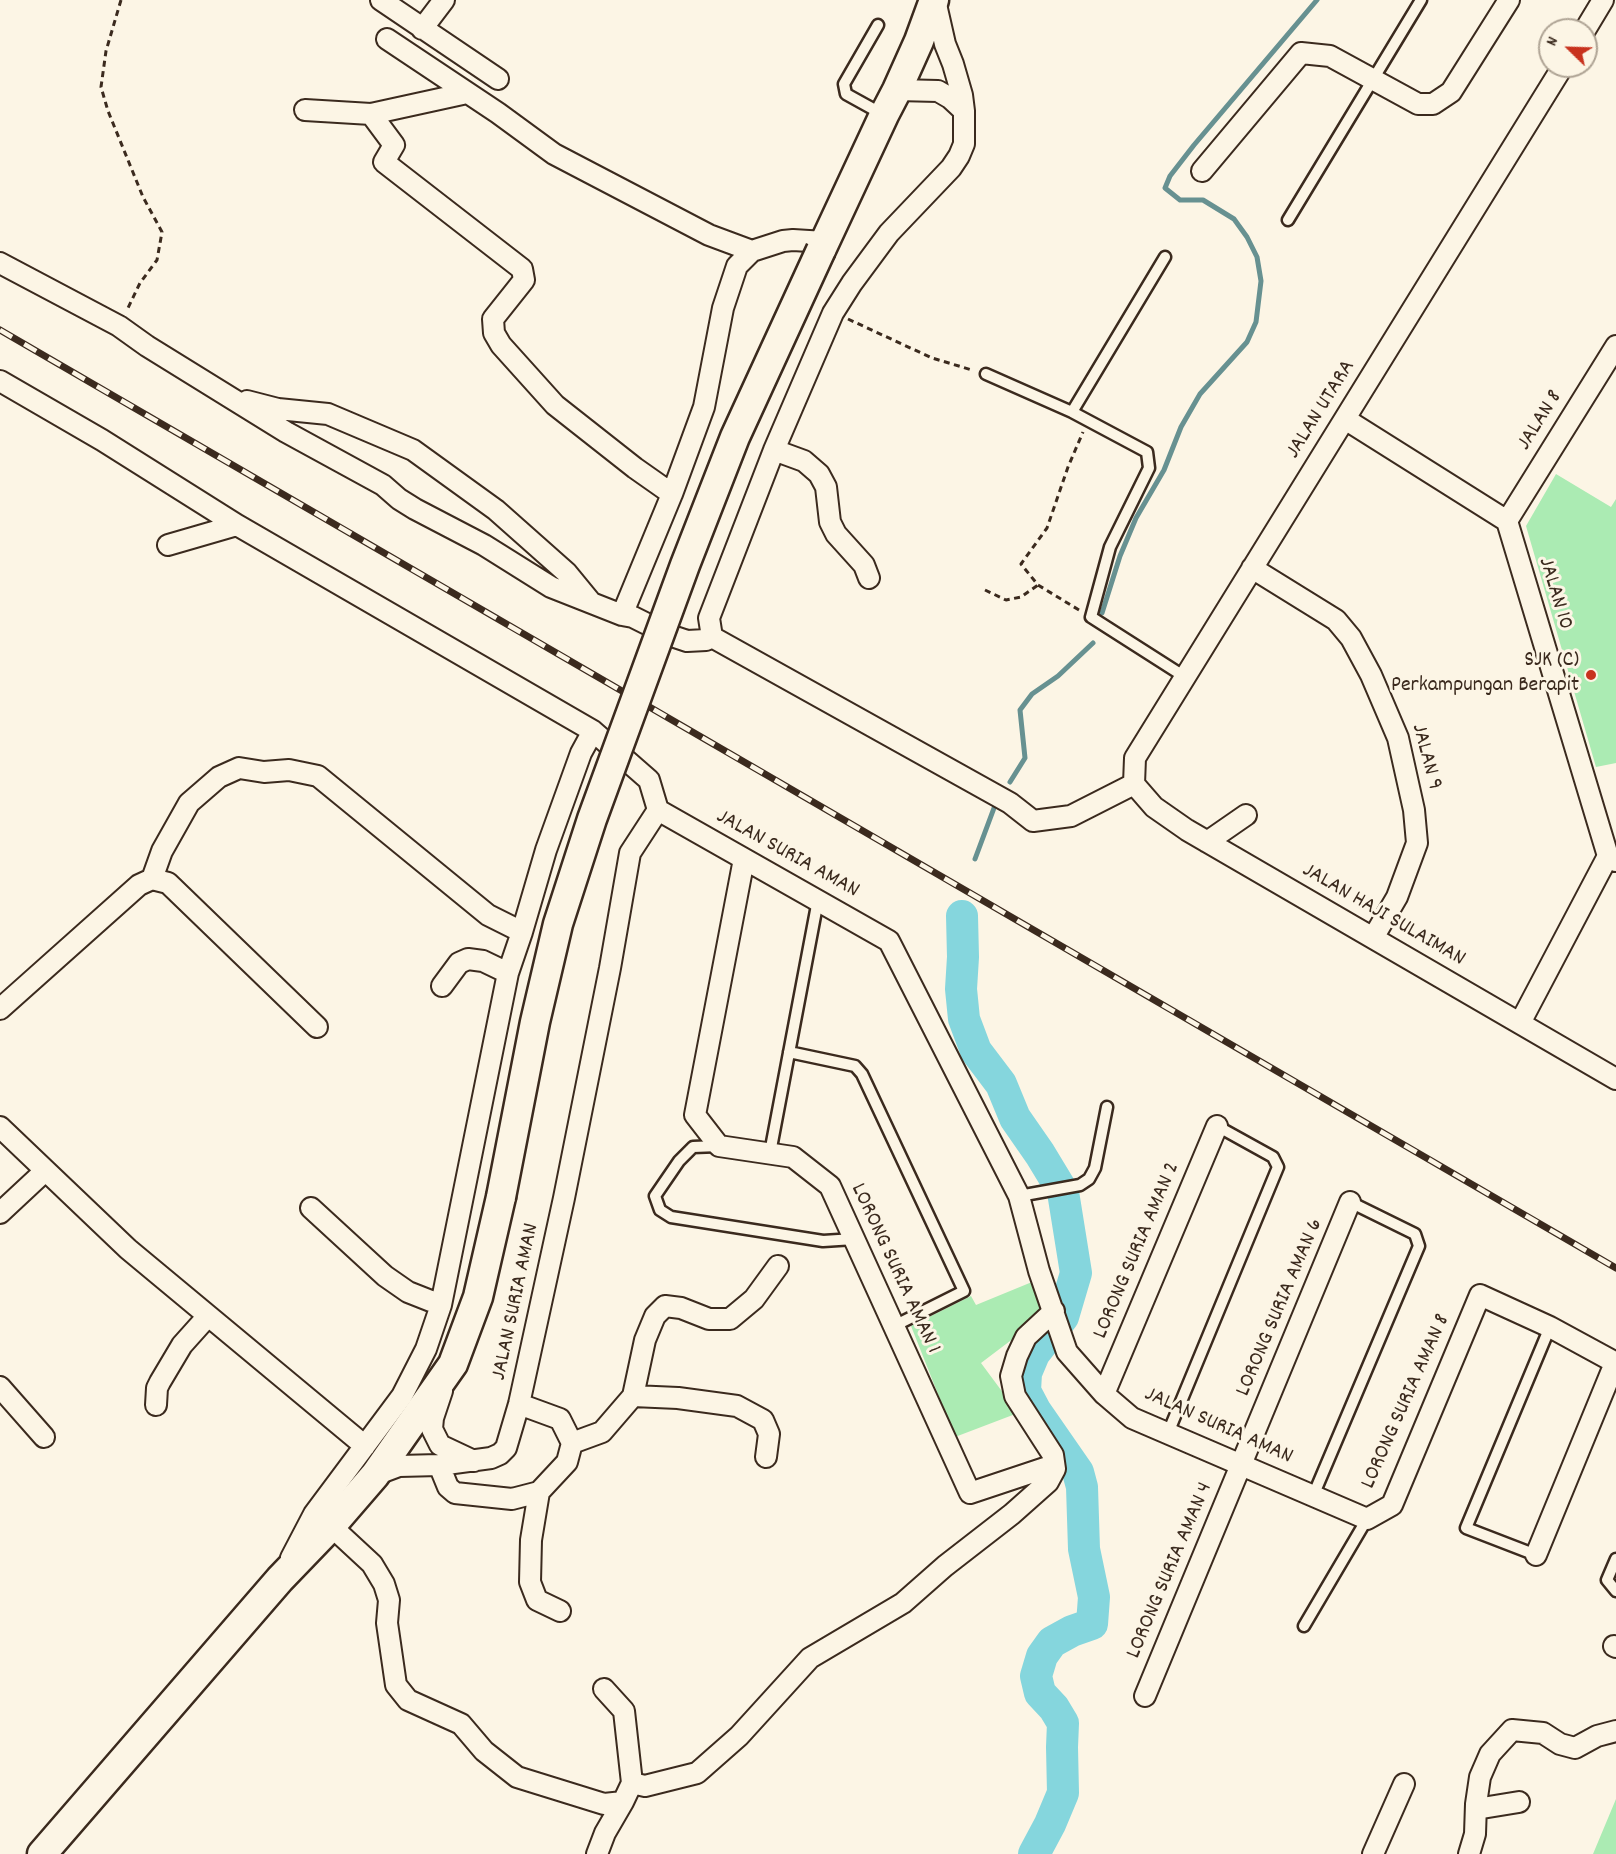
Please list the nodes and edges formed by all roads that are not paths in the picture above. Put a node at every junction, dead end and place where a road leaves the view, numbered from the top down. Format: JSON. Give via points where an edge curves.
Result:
{"nodes":[{"id":1,"x":381,"y":0,"type":"edge"},
{"id":2,"x":444,"y":0,"type":"edge"},
{"id":3,"x":935,"y":0,"type":"edge"},
{"id":4,"x":1421,"y":0,"type":"edge"},
{"id":5,"x":1509,"y":0,"type":"edge"},
{"id":6,"x":1603,"y":0,"type":"edge"},
{"id":7,"x":1592,"y":18,"type":"edge"},
{"id":8,"x":878,"y":25,"type":"dead end"},
{"id":9,"x":422,"y":29,"type":"junction"},
{"id":10,"x":387,"y":39,"type":"dead end"},
{"id":11,"x":1556,"y":78,"type":"edge"},
{"id":12,"x":498,"y":79,"type":"dead end"},
{"id":13,"x":1372,"y":79,"type":"junction"},
{"id":14,"x":897,"y":90,"type":"junction"},
{"id":15,"x":467,"y":93,"type":"junction"},
{"id":16,"x":305,"y":110,"type":"dead end"},
{"id":17,"x":964,"y":111,"type":"junction"},
{"id":18,"x":371,"y":114,"type":"junction"},
{"id":19,"x":884,"y":115,"type":"junction"},
{"id":20,"x":1203,"y":171,"type":"dead end"},
{"id":21,"x":1288,"y":220,"type":"dead end"},
{"id":22,"x":823,"y":246,"type":"junction"},
{"id":23,"x":752,"y":251,"type":"junction"},
{"id":24,"x":1165,"y":257,"type":"dead end"},
{"id":25,"x":0,"y":263,"type":"edge"},
{"id":26,"x":1616,"y":346,"type":"edge"},
{"id":27,"x":986,"y":374,"type":"road end"},
{"id":28,"x":0,"y":381,"type":"edge"},
{"id":29,"x":231,"y":397,"type":"junction"},
{"id":30,"x":1072,"y":412,"type":"junction"},
{"id":31,"x":1345,"y":419,"type":"junction"},
{"id":32,"x":774,"y":450,"type":"junction"},
{"id":33,"x":672,"y":494,"type":"junction"},
{"id":34,"x":1507,"y":521,"type":"junction"},
{"id":35,"x":237,"y":525,"type":"junction"},
{"id":36,"x":168,"y":545,"type":"dead end"},
{"id":37,"x":1252,"y":568,"type":"junction"},
{"id":38,"x":869,"y":578,"type":"dead end"},
{"id":39,"x":590,"y":601,"type":"junction"},
{"id":40,"x":622,"y":615,"type":"junction"},
{"id":41,"x":712,"y":637,"type":"junction"},
{"id":42,"x":1185,"y":677,"type":"junction"},
{"id":43,"x":593,"y":731,"type":"junction"},
{"id":44,"x":1134,"y":784,"type":"junction"},
{"id":45,"x":658,"y":810,"type":"junction"},
{"id":46,"x":1246,"y":815,"type":"dead end"},
{"id":47,"x":1207,"y":842,"type":"junction"},
{"id":48,"x":744,"y":859,"type":"junction"},
{"id":49,"x":1612,"y":859,"type":"edge"},
{"id":50,"x":152,"y":879,"type":"junction"},
{"id":51,"x":818,"y":900,"type":"junction"},
{"id":52,"x":522,"y":932,"type":"junction"},
{"id":53,"x":1373,"y":938,"type":"junction"},
{"id":54,"x":508,"y":973,"type":"junction"},
{"id":55,"x":442,"y":986,"type":"dead end"},
{"id":56,"x":0,"y":1009,"type":"edge"},
{"id":57,"x":1521,"y":1023,"type":"junction"},
{"id":58,"x":317,"y":1027,"type":"dead end"},
{"id":59,"x":789,"y":1052,"type":"junction"},
{"id":60,"x":1616,"y":1078,"type":"edge"},
{"id":61,"x":1107,"y":1107,"type":"dead end"},
{"id":62,"x":1217,"y":1126,"type":"joint"},
{"id":63,"x":0,"y":1127,"type":"edge"},
{"id":64,"x":719,"y":1146,"type":"junction"},
{"id":65,"x":770,"y":1153,"type":"junction"},
{"id":66,"x":45,"y":1171,"type":"junction"},
{"id":67,"x":1019,"y":1196,"type":"junction"},
{"id":68,"x":1350,"y":1202,"type":"joint"},
{"id":69,"x":311,"y":1208,"type":"dead end"},
{"id":70,"x":0,"y":1213,"type":"edge"},
{"id":71,"x":854,"y":1239,"type":"junction"},
{"id":72,"x":778,"y":1266,"type":"dead end"},
{"id":73,"x":441,"y":1305,"type":"junction"},
{"id":74,"x":1053,"y":1311,"type":"junction"},
{"id":75,"x":208,"y":1316,"type":"junction"},
{"id":76,"x":894,"y":1326,"type":"junction"},
{"id":77,"x":1550,"y":1327,"type":"junction"},
{"id":78,"x":1616,"y":1363,"type":"edge"},
{"id":79,"x":453,"y":1364,"type":"junction"},
{"id":80,"x":0,"y":1387,"type":"edge"},
{"id":81,"x":1104,"y":1394,"type":"junction"},
{"id":82,"x":633,"y":1396,"type":"junction"},
{"id":83,"x":519,"y":1404,"type":"junction"},
{"id":84,"x":156,"y":1405,"type":"dead end"},
{"id":85,"x":1168,"y":1433,"type":"junction"},
{"id":86,"x":44,"y":1437,"type":"dead end"},
{"id":87,"x":572,"y":1443,"type":"junction"},
{"id":88,"x":364,"y":1446,"type":"junction"},
{"id":89,"x":766,"y":1457,"type":"dead end"},
{"id":90,"x":474,"y":1461,"type":"junction"},
{"id":91,"x":439,"y":1465,"type":"junction"},
{"id":92,"x":1241,"y":1465,"type":"junction"},
{"id":93,"x":1054,"y":1466,"type":"junction"},
{"id":94,"x":375,"y":1475,"type":"junction"},
{"id":95,"x":539,"y":1492,"type":"junction"},
{"id":96,"x":1313,"y":1496,"type":"junction"},
{"id":97,"x":1367,"y":1519,"type":"junction"},
{"id":98,"x":331,"y":1526,"type":"junction"},
{"id":99,"x":1536,"y":1555,"type":"joint"},
{"id":100,"x":1616,"y":1559,"type":"edge"},
{"id":101,"x":280,"y":1579,"type":"junction"},
{"id":102,"x":1616,"y":1591,"type":"edge"},
{"id":103,"x":560,"y":1611,"type":"dead end"},
{"id":104,"x":1304,"y":1626,"type":"dead end"},
{"id":105,"x":604,"y":1689,"type":"dead end"},
{"id":106,"x":1145,"y":1696,"type":"dead end"},
{"id":107,"x":1616,"y":1731,"type":"edge"},
{"id":108,"x":632,"y":1783,"type":"junction"},
{"id":109,"x":1404,"y":1784,"type":"dead end"},
{"id":110,"x":622,"y":1802,"type":"junction"},
{"id":111,"x":1519,"y":1802,"type":"dead end"},
{"id":112,"x":1476,"y":1809,"type":"junction"},
{"id":113,"x":42,"y":1854,"type":"edge"},
{"id":114,"x":597,"y":1854,"type":"edge"},
{"id":115,"x":1373,"y":1854,"type":"edge"},
{"id":116,"x":1469,"y":1854,"type":"edge"}],
"edges":[{"from":1,"to":9,"type":"street"},
{"from":2,"to":9,"type":"street"},
{"from":3,"to":14,"type":"street"},
{"from":3,"to":17,"type":"street"},
{"from":4,"to":13,"type":"lane"},
{"from":5,"to":13,"type":"street","via":[[1451,92],[1433,104],[1418,104]]},
{"from":6,"to":7,"type":"street"},
{"from":8,"to":19,"type":"lane","via":[[844,84],[846,94]]},
{"from":9,"to":12,"type":"street"},
{"from":10,"to":15,"type":"street"},
{"from":11,"to":31,"type":"street","name":"JALAN UTARA"},
{"from":13,"to":20,"type":"street","via":[[1330,56],[1301,53]]},
{"from":13,"to":21,"type":"lane"},
{"from":14,"to":17,"type":"street","via":[[938,91]]},
{"from":14,"to":19,"type":"street"},
{"from":15,"to":18,"type":"street"},
{"from":15,"to":23,"type":"street","via":[[554,154],[709,235]]},
{"from":16,"to":18,"type":"street"},
{"from":17,"to":32,"type":"street","via":[[964,144],[959,156],[889,233],[833,312]]},
{"from":18,"to":33,"type":"street","via":[[394,145],[384,162],[522,269],[524,280],[493,319],[494,333],[501,345],[555,405]]},
{"from":19,"to":22,"type":"street"},
{"from":22,"to":23,"type":"street","via":[[793,240]]},
{"from":22,"to":79,"type":"street","bridge":true,"via":[[735,437],[592,819],[558,924],[478,1297]]},
{"from":23,"to":33,"type":"street","via":[[737,266],[723,308],[704,407]]},
{"from":24,"to":30,"type":"lane"},
{"from":25,"to":29,"type":"street","via":[[119,326]]},
{"from":26,"to":34,"type":"street","name":"JALAN 8"},
{"from":27,"to":30,"type":"lane"},
{"from":28,"to":35,"type":"street"},
{"from":29,"to":39,"type":"street","via":[[551,587]]},
{"from":29,"to":39,"type":"street","via":[[278,409],[328,414],[413,450],[496,510],[567,573]]},
{"from":30,"to":42,"type":"lane","via":[[1147,452],[1149,468],[1110,547],[1091,617]]},
{"from":31,"to":34,"type":"street"},
{"from":31,"to":37,"type":"street","name":"JALAN UTARA"},
{"from":32,"to":38,"type":"street","via":[[804,461],[819,474],[826,487],[830,522]]},
{"from":32,"to":41,"type":"street","via":[[709,618]]},
{"from":33,"to":40,"type":"street"},
{"from":34,"to":49,"type":"street","name":"JALAN 10"},
{"from":35,"to":36,"type":"street"},
{"from":35,"to":43,"type":"street"},
{"from":37,"to":42,"type":"street","name":"JALAN UTARA"},
{"from":37,"to":53,"type":"street","name":"JALAN 9","via":[[1336,620],[1371,675],[1398,738],[1417,843],[1396,897]]},
{"from":39,"to":40,"type":"street"},
{"from":40,"to":41,"type":"street","via":[[687,641]]},
{"from":41,"to":44,"type":"street","via":[[1010,803],[1033,821],[1071,816]]},
{"from":42,"to":44,"type":"street","name":"JALAN UTARA","via":[[1135,758]]},
{"from":43,"to":45,"type":"street","via":[[649,780]]},
{"from":43,"to":52,"type":"street","via":[[581,753],[546,850]]},
{"from":44,"to":47,"type":"street","name":"JALAN HAJI SULAIMAN","via":[[1154,807]]},
{"from":45,"to":48,"type":"street","name":"JALAN SURIA AMAN"},
{"from":45,"to":83,"type":"street","name":"JALAN SURIA AMAN","via":[[630,853],[576,1141]]},
{"from":46,"to":47,"type":"street"},
{"from":47,"to":53,"type":"street","name":"JALAN HAJI SULAIMAN"},
{"from":48,"to":51,"type":"street","name":"JALAN SURIA AMAN"},
{"from":48,"to":64,"type":"street","via":[[695,1115]]},
{"from":49,"to":57,"type":"street"},
{"from":50,"to":52,"type":"street","via":[[162,851],[189,803],[219,777],[239,768],[289,770],[318,777],[488,915]]},
{"from":50,"to":56,"type":"street","via":[[139,885]]},
{"from":50,"to":58,"type":"street","via":[[168,883]]},
{"from":51,"to":59,"type":"lane"},
{"from":51,"to":67,"type":"street","name":"JALAN SURIA AMAN","via":[[889,940]]},
{"from":52,"to":54,"type":"street"},
{"from":53,"to":57,"type":"street","name":"JALAN HAJI SULAIMAN"},
{"from":54,"to":55,"type":"street","via":[[483,961],[468,959],[459,963]]},
{"from":54,"to":73,"type":"street"},
{"from":57,"to":60,"type":"street","name":"JALAN HAJI SULAIMAN"},
{"from":59,"to":65,"type":"lane"},
{"from":59,"to":76,"type":"lane","via":[[855,1066],[862,1074],[964,1291]]},
{"from":61,"to":67,"type":"lane","via":[[1095,1168],[1089,1179],[1080,1185]]},
{"from":62,"to":81,"type":"street","name":"LORONG SURIA AMAN 2"},
{"from":62,"to":85,"type":"lane","via":[[1273,1157],[1278,1167]]},
{"from":63,"to":66,"type":"street"},
{"from":64,"to":65,"type":"street","name":"LORONG SURIA AMAN 1"},
{"from":64,"to":71,"type":"lane","via":[[693,1147],[679,1161],[655,1196],[660,1210],[671,1217],[823,1241]]},
{"from":65,"to":71,"type":"street","name":"LORONG SURIA AMAN 1","via":[[793,1157],[831,1186]]},
{"from":66,"to":70,"type":"street"},
{"from":66,"to":75,"type":"street","via":[[128,1249]]},
{"from":67,"to":74,"type":"street","name":"JALAN SURIA AMAN"},
{"from":68,"to":92,"type":"street","name":"LORONG SURIA AMAN 6"},
{"from":68,"to":96,"type":"lane","via":[[1415,1234],[1419,1246]]},
{"from":69,"to":73,"type":"street","via":[[385,1276],[408,1292]]},
{"from":71,"to":76,"type":"street","name":"LORONG SURIA AMAN 1"},
{"from":72,"to":82,"type":"street","via":[[754,1299],[730,1319],[710,1319],[665,1306],[645,1340]]},
{"from":73,"to":88,"type":"street","via":[[426,1349],[402,1396]]},
{"from":74,"to":81,"type":"street","name":"JALAN SURIA AMAN","via":[[1067,1352]]},
{"from":74,"to":93,"type":"street","via":[[1026,1337],[1011,1376],[1015,1396],[1053,1455]]},
{"from":75,"to":84,"type":"street","via":[[182,1346],[160,1382]]},
{"from":75,"to":88,"type":"street"},
{"from":76,"to":93,"type":"street","name":"LORONG SURIA AMAN 1","via":[[970,1493]]},
{"from":77,"to":78,"type":"street"},
{"from":77,"to":97,"type":"street","name":"LORONG SURIA AMAN 8","via":[[1480,1295],[1392,1505]]},
{"from":77,"to":99,"type":"lane","via":[[1466,1528]]},
{"from":78,"to":99,"type":"street"},
{"from":79,"to":90,"type":"street","via":[[432,1429],[440,1445]]},
{"from":79,"to":94,"type":"street"},
{"from":80,"to":86,"type":"street"},
{"from":81,"to":85,"type":"street","name":"JALAN SURIA AMAN","via":[[1132,1418]]},
{"from":82,"to":87,"type":"street","via":[[602,1432]]},
{"from":82,"to":89,"type":"street","via":[[736,1406],[764,1420],[769,1434]]},
{"from":83,"to":87,"type":"street","via":[[560,1419]]},
{"from":83,"to":90,"type":"street","name":"JALAN SURIA AMAN","via":[[506,1448],[500,1454]]},
{"from":85,"to":92,"type":"street","name":"JALAN SURIA AMAN"},
{"from":87,"to":95,"type":"street","via":[[567,1462]]},
{"from":88,"to":101,"type":"street","via":[[314,1514]]},
{"from":90,"to":91,"type":"street","name":"JALAN SURIA AMAN"},
{"from":91,"to":94,"type":"street","name":"JALAN SURIA AMAN","via":[[399,1466]]},
{"from":91,"to":95,"type":"street","via":[[448,1487],[455,1493],[512,1499]]},
{"from":92,"to":96,"type":"street","name":"JALAN SURIA AMAN"},
{"from":92,"to":106,"type":"street","name":"LORONG SURIA AMAN 4"},
{"from":93,"to":108,"type":"street","via":[[1048,1482],[903,1603],[810,1658],[739,1736],[697,1773],[645,1786]]},
{"from":94,"to":98,"type":"street"},
{"from":95,"to":103,"type":"street","via":[[531,1540],[530,1582],[537,1600]]},
{"from":96,"to":97,"type":"street","name":"JALAN SURIA AMAN"},
{"from":97,"to":104,"type":"lane"},
{"from":98,"to":101,"type":"street"},
{"from":98,"to":110,"type":"street","via":[[372,1564],[384,1584],[390,1600],[387,1623],[396,1685],[408,1700],[461,1724],[484,1751],[517,1777],[604,1804]]},
{"from":100,"to":102,"type":"lane","via":[[1607,1580]]},
{"from":101,"to":113,"type":"street"},
{"from":105,"to":108,"type":"street","via":[[624,1711]]},
{"from":107,"to":112,"type":"street","via":[[1575,1748],[1560,1744],[1543,1732],[1512,1731],[1490,1754],[1480,1777]]},
{"from":108,"to":110,"type":"street"},
{"from":109,"to":115,"type":"street"},
{"from":110,"to":114,"type":"street"},
{"from":111,"to":112,"type":"street"},
{"from":112,"to":116,"type":"street"}]}
